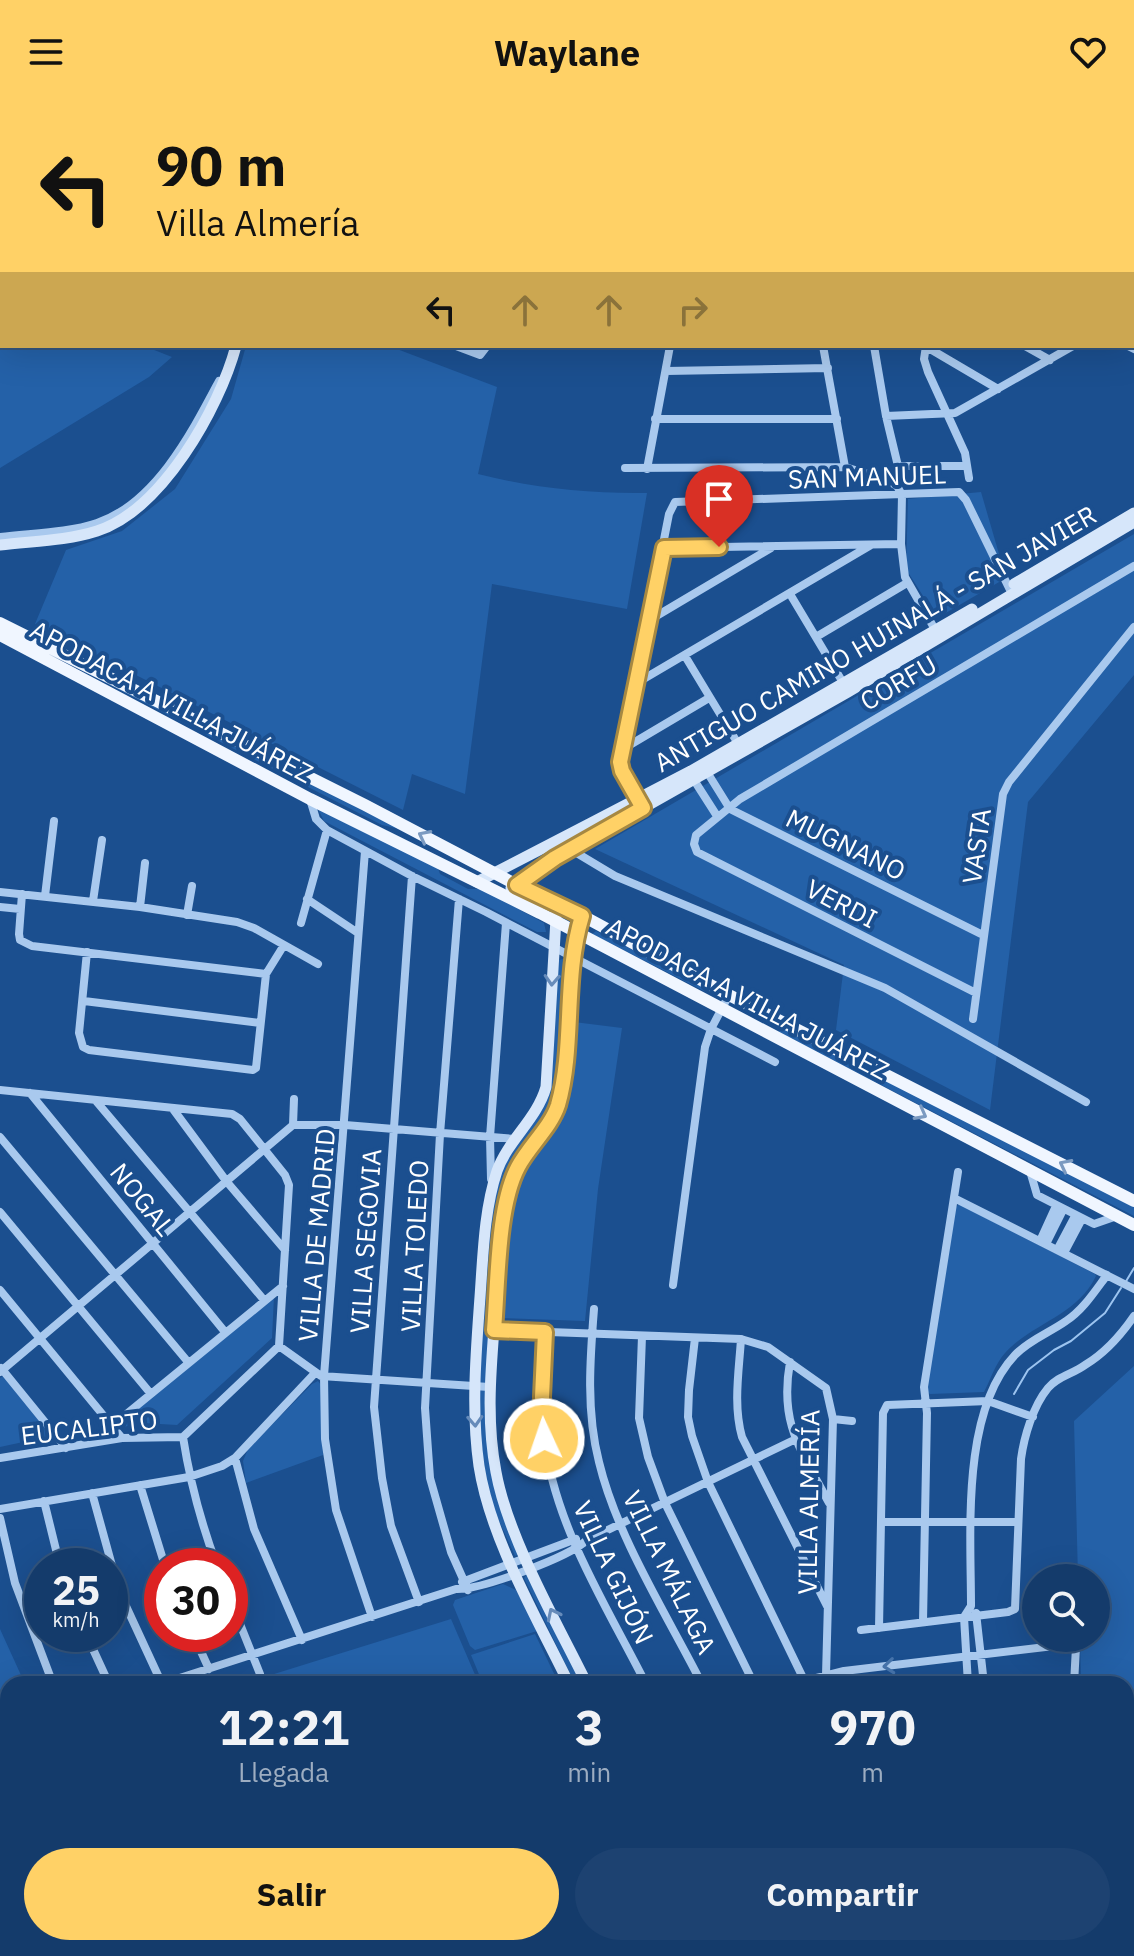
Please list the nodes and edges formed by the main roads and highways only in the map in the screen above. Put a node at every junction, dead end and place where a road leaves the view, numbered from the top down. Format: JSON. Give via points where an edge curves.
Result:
{"nodes":[{"id":1,"x":0,"y":623,"type":"edge"},
{"id":2,"x":0,"y":635,"type":"edge"},
{"id":3,"x":237,"y":741,"type":"junction"},
{"id":4,"x":229,"y":756,"type":"junction"},
{"id":5,"x":1134,"y":1201,"type":"edge"},
{"id":6,"x":1134,"y":1225,"type":"edge"}],
"edges":[{"from":1,"to":3,"type":"main road","name":"APODACA A VILLA JUÁREZ"},
{"from":2,"to":4,"type":"main road","name":"APODACA A VILLA JUÁREZ"},
{"from":3,"to":4,"type":"main road"},
{"from":5,"to":3,"type":"main road","name":"APODACA A VILLA JUÁREZ","one_way":true},
{"from":4,"to":6,"type":"main road","name":"APODACA A VILLA JUÁREZ","one_way":true}]}
